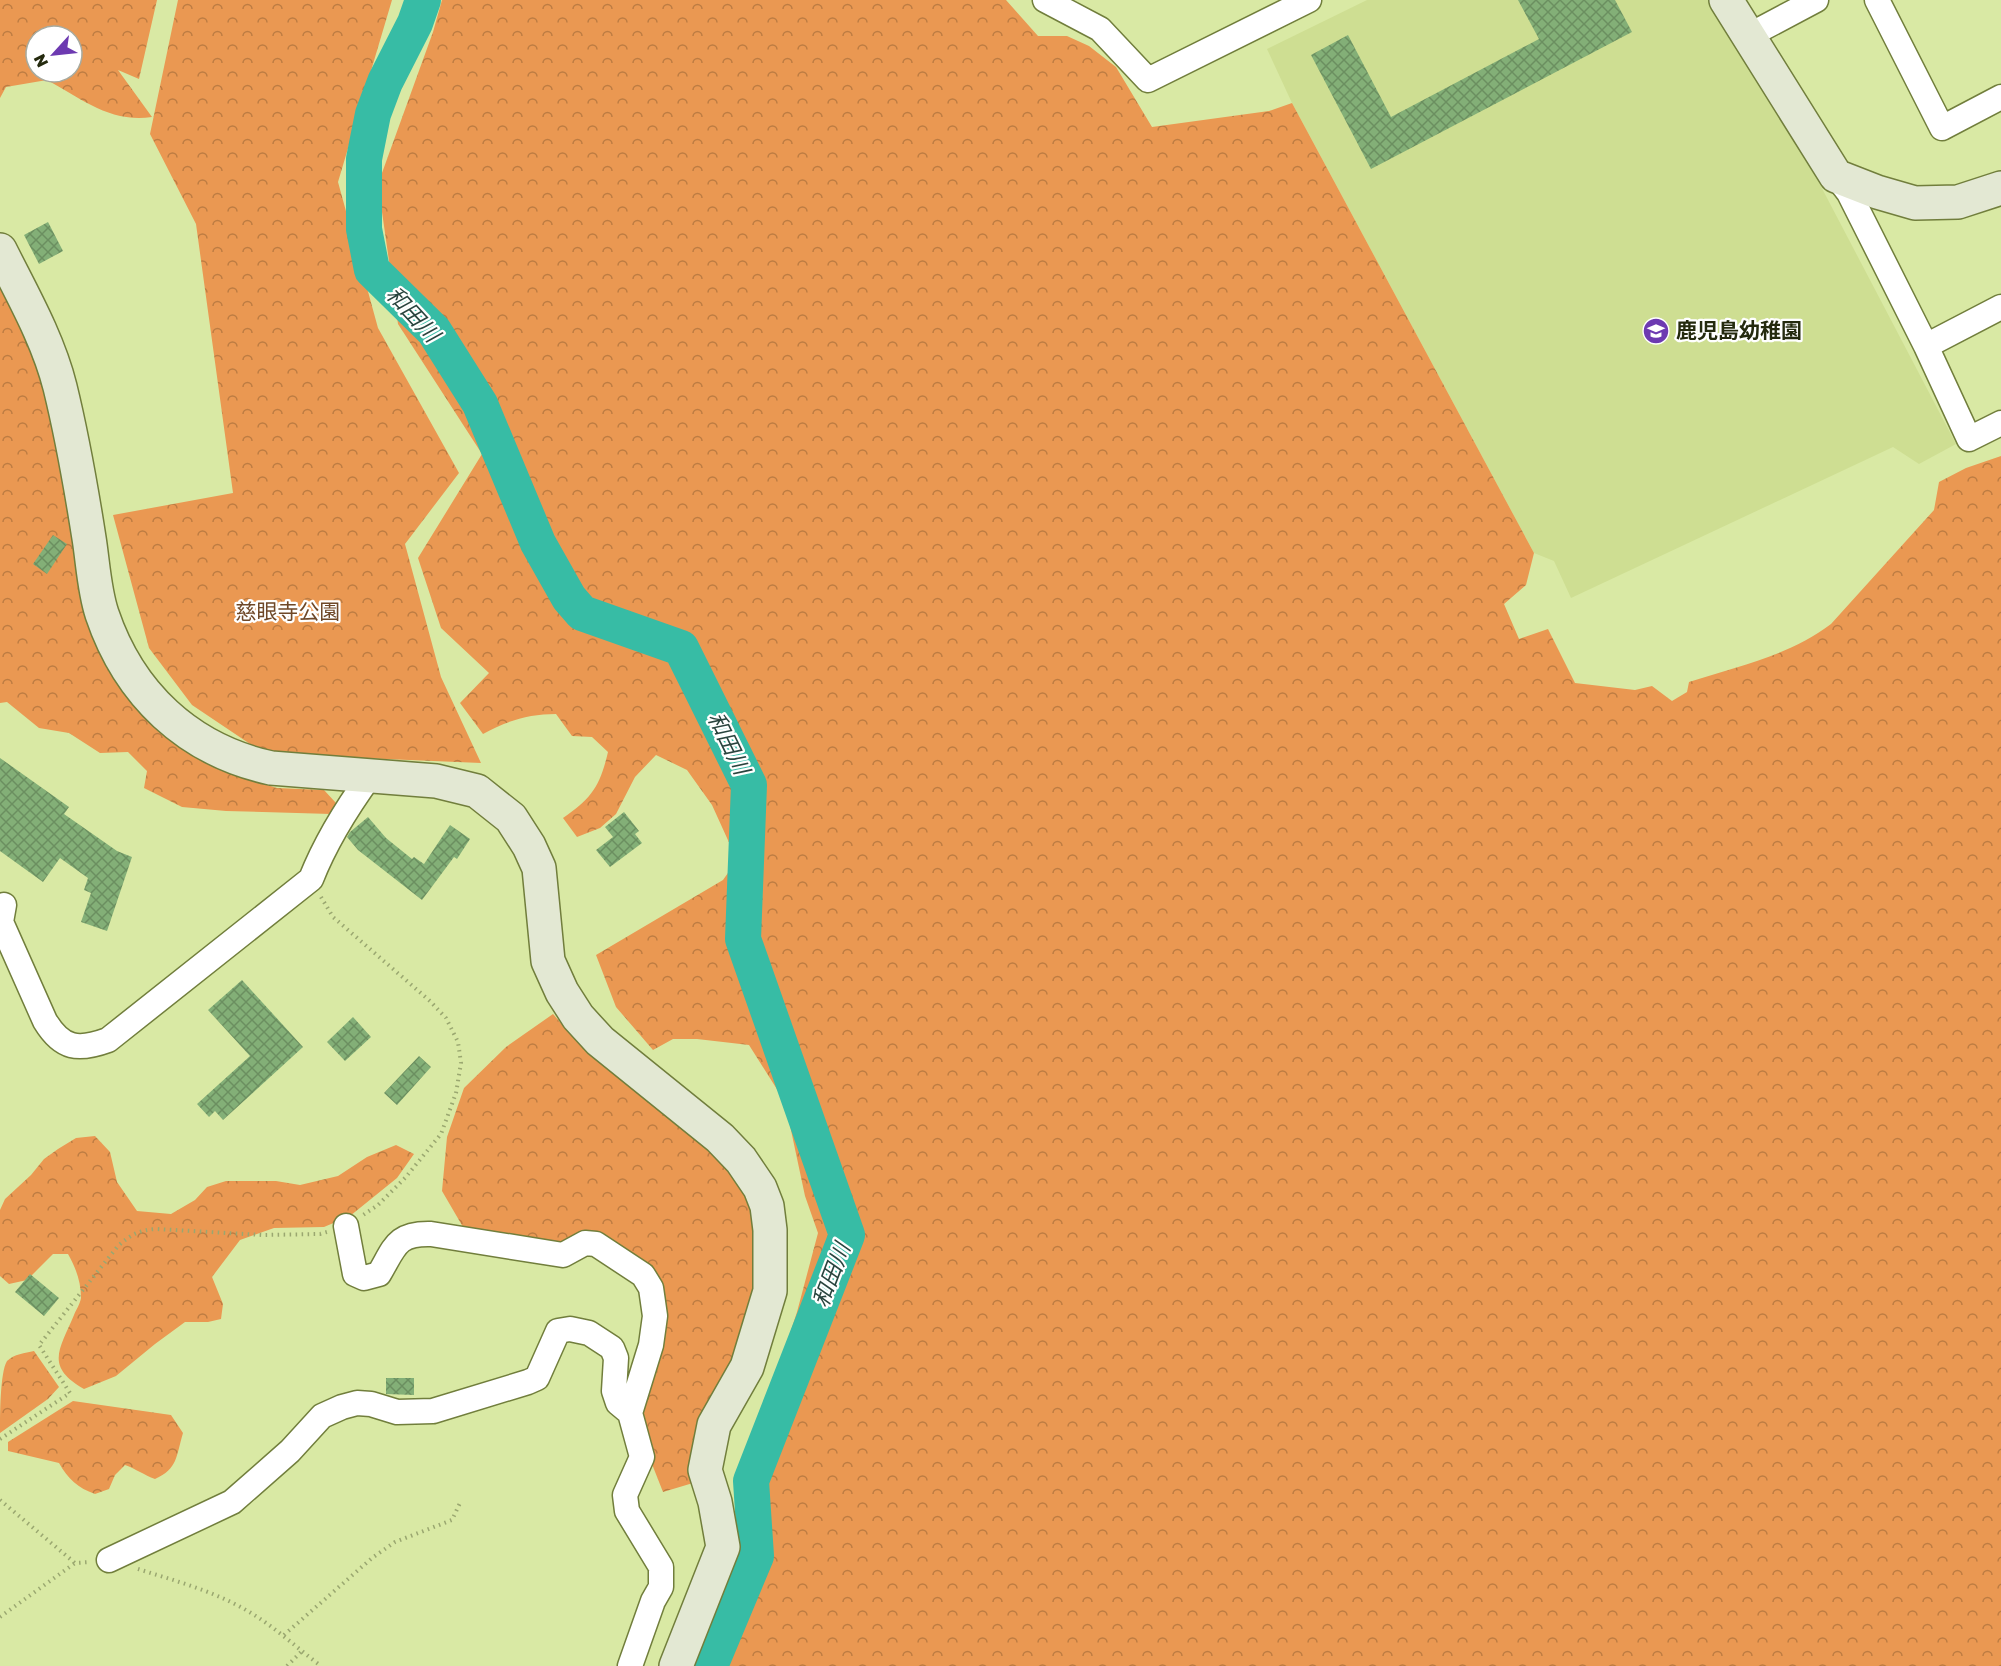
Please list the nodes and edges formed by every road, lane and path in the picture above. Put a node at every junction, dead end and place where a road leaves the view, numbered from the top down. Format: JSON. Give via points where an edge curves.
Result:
{"nodes":[{"id":1,"x":1726,"y":0,"type":"edge"},
{"id":2,"x":1816,"y":0,"type":"edge"},
{"id":3,"x":1877,"y":0,"type":"edge"},
{"id":4,"x":1303,"y":1,"type":"edge"},
{"id":5,"x":1055,"y":2,"type":"edge"},
{"id":6,"x":1748,"y":36,"type":"junction"},
{"id":7,"x":2001,"y":97,"type":"edge"},
{"id":8,"x":1836,"y":176,"type":"junction"},
{"id":9,"x":2001,"y":188,"type":"edge"},
{"id":10,"x":0,"y":250,"type":"edge"},
{"id":11,"x":2001,"y":308,"type":"edge"},
{"id":12,"x":1926,"y":346,"type":"junction"},
{"id":13,"x":2001,"y":423,"type":"edge"},
{"id":14,"x":370,"y":776,"type":"junction"},
{"id":15,"x":311,"y":879,"type":"junction"},
{"id":16,"x":4,"y":905,"type":"dead end"},
{"id":17,"x":6,"y":952,"type":"edge"},
{"id":18,"x":346,"y":1226,"type":"junction"},
{"id":19,"x":630,"y":1413,"type":"junction"},
{"id":20,"x":0,"y":1439,"type":"edge"},
{"id":21,"x":0,"y":1500,"type":"edge"},
{"id":22,"x":460,"y":1503,"type":"dead end"},
{"id":23,"x":109,"y":1560,"type":"junction"},
{"id":24,"x":75,"y":1563,"type":"junction"},
{"id":25,"x":0,"y":1617,"type":"edge"},
{"id":26,"x":284,"y":1635,"type":"junction"},
{"id":27,"x":302,"y":1652,"type":"junction"},
{"id":28,"x":287,"y":1666,"type":"edge"},
{"id":29,"x":321,"y":1666,"type":"edge"},
{"id":30,"x":630,"y":1666,"type":"edge"},
{"id":31,"x":676,"y":1666,"type":"edge"}],
"edges":[{"from":1,"to":6,"type":"street"},
{"from":2,"to":6,"type":"street"},
{"from":3,"to":7,"type":"street","via":[[1942,128]]},
{"from":4,"to":5,"type":"street","via":[[1148,80],[1100,29]]},
{"from":6,"to":8,"type":"street"},
{"from":8,"to":9,"type":"street","via":[[1915,202],[1958,202]]},
{"from":8,"to":12,"type":"street","via":[[1849,193]]},
{"from":10,"to":14,"type":"street","via":[[45,342],[59,385],[101,611],[127,670],[172,722],[224,753],[271,768]]},
{"from":11,"to":12,"type":"street"},
{"from":12,"to":13,"type":"street","via":[[1969,439]]},
{"from":14,"to":15,"type":"street","via":[[323,849]]},
{"from":14,"to":31,"type":"street","via":[[477,790],[511,818],[539,868],[548,962],[578,1017],[600,1041],[720,1138],[741,1160],[767,1206],[770,1291],[747,1367],[714,1425],[705,1470],[723,1547]]},
{"from":15,"to":17,"type":"street","via":[[108,1040],[90,1047],[68,1045],[54,1036]]},
{"from":15,"to":18,"type":"path","via":[[333,917],[430,1001],[446,1018],[458,1042],[456,1093],[441,1134],[378,1205]]},
{"from":16,"to":17,"type":"street"},
{"from":18,"to":19,"type":"street","via":[[355,1274],[364,1278],[379,1274],[399,1240],[415,1233],[563,1255],[585,1243],[596,1244],[643,1275],[651,1288],[655,1316],[651,1345]]},
{"from":18,"to":20,"type":"path","via":[[320,1234],[156,1229],[141,1230],[128,1237],[39,1345],[70,1393]]},
{"from":19,"to":23,"type":"street","via":[[618,1403],[614,1392],[616,1358],[612,1348],[589,1334],[570,1329],[558,1331],[537,1378],[433,1411],[397,1412],[357,1403],[342,1407],[322,1416],[290,1451],[232,1502]]},
{"from":19,"to":30,"type":"street","via":[[642,1457],[625,1495],[627,1511],[661,1566],[661,1587]]},
{"from":21,"to":24,"type":"path"},
{"from":22,"to":26,"type":"path","via":[[452,1520],[395,1542],[372,1558]]},
{"from":23,"to":24,"type":"path"},
{"from":23,"to":26,"type":"path","via":[[193,1586],[249,1611]]},
{"from":24,"to":25,"type":"path"},
{"from":26,"to":27,"type":"path"},
{"from":27,"to":28,"type":"path"},
{"from":27,"to":29,"type":"path"}]}
